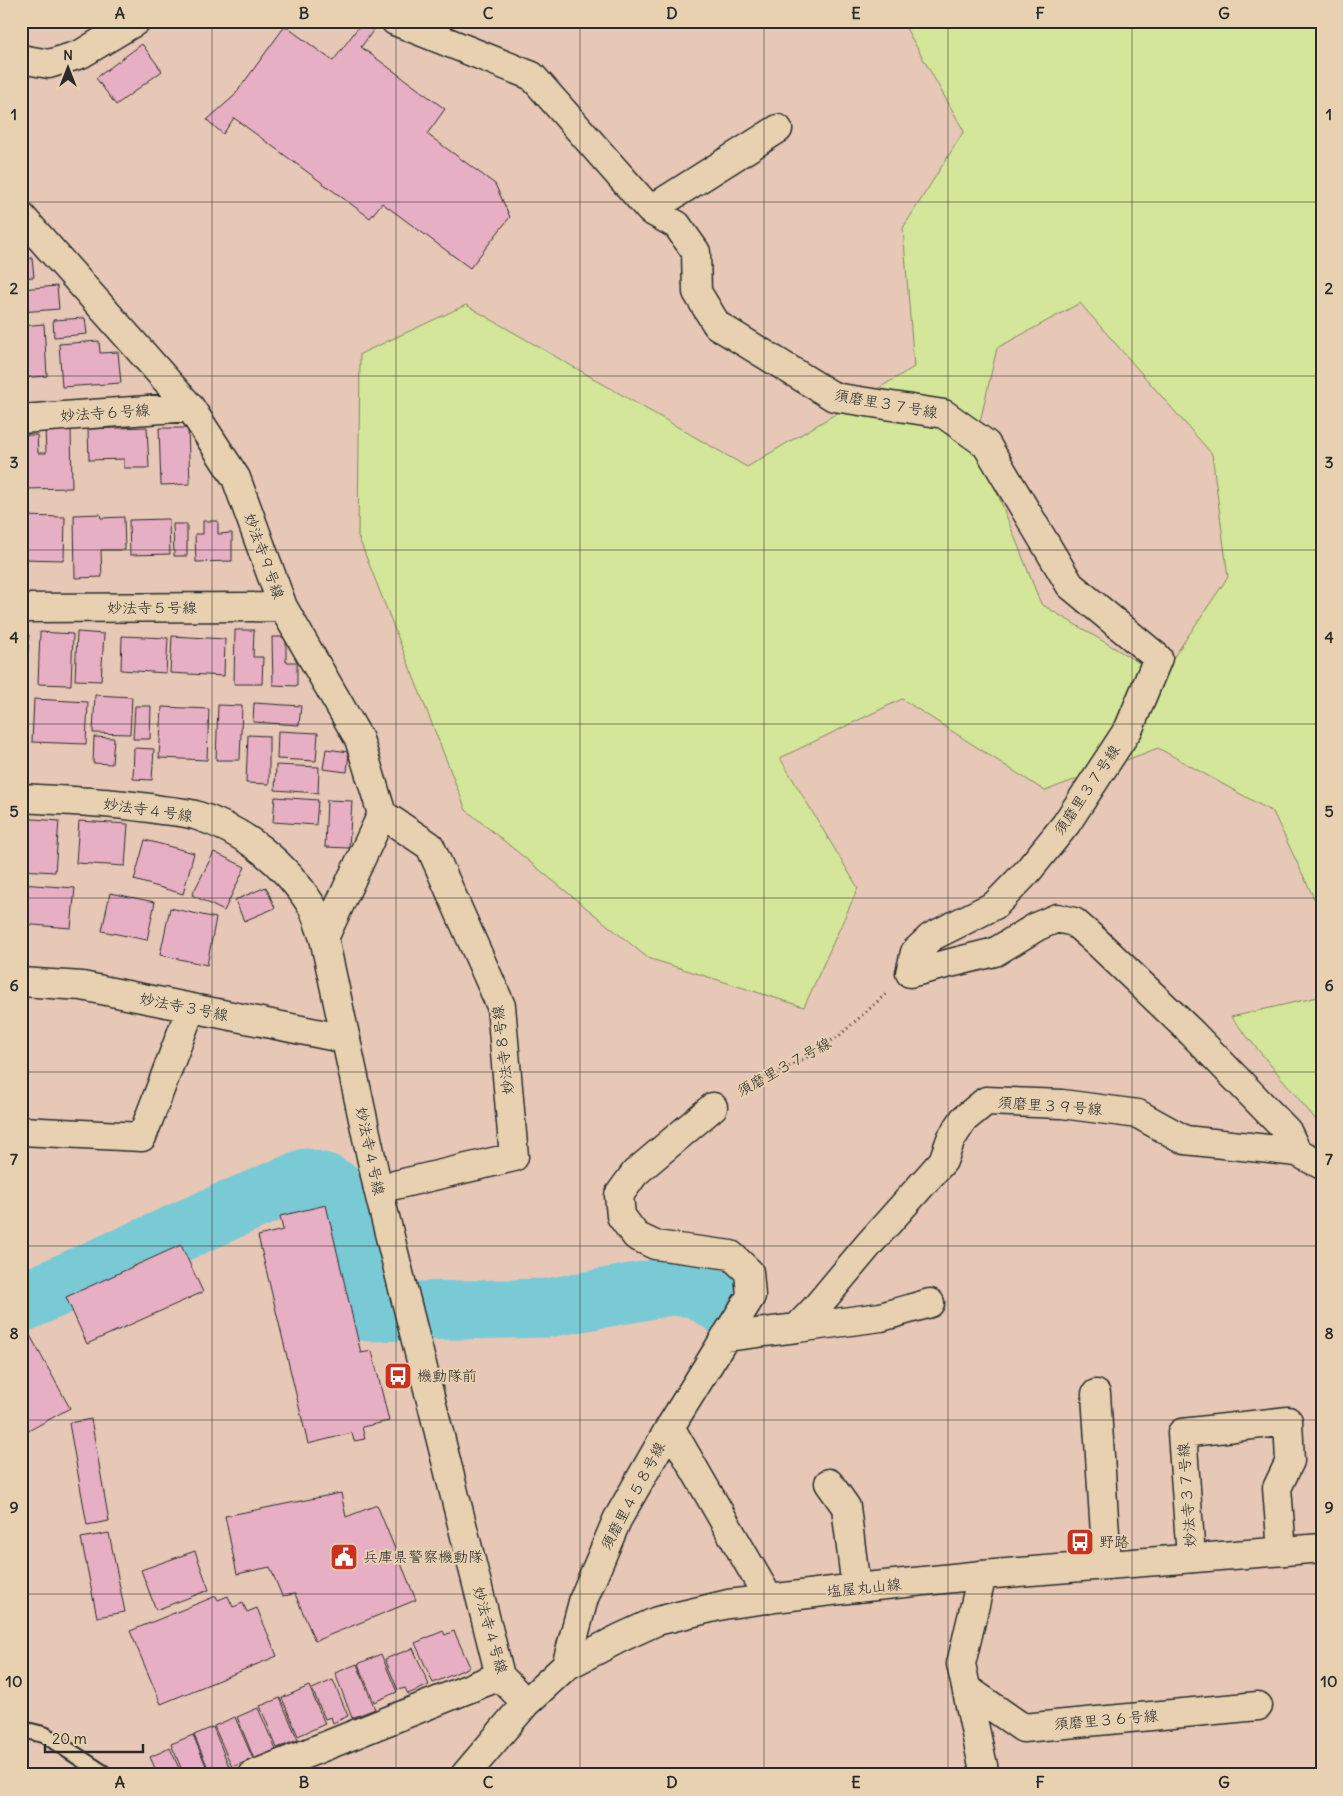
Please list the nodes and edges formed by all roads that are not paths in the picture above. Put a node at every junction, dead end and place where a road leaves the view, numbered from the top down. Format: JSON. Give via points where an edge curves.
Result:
{"nodes":[{"id":1,"x":136,"y":21,"type":"edge"},
{"id":2,"x":395,"y":21,"type":"edge"},
{"id":3,"x":21,"y":59,"type":"edge"},
{"id":4,"x":778,"y":129,"type":"dead end"},
{"id":5,"x":650,"y":210,"type":"junction"},
{"id":6,"x":25,"y":224,"type":"edge"},
{"id":7,"x":190,"y":407,"type":"junction"},
{"id":8,"x":21,"y":419,"type":"edge"},
{"id":9,"x":283,"y":607,"type":"junction"},
{"id":10,"x":21,"y":608,"type":"edge"},
{"id":11,"x":21,"y":798,"type":"edge"},
{"id":12,"x":382,"y":814,"type":"junction"},
{"id":13,"x":324,"y":938,"type":"junction"},
{"id":14,"x":21,"y":982,"type":"edge"},
{"id":15,"x":191,"y":1008,"type":"junction"},
{"id":16,"x":346,"y":1039,"type":"junction"},
{"id":17,"x":713,"y":1106,"type":"road end"},
{"id":18,"x":21,"y":1131,"type":"edge"},
{"id":19,"x":1297,"y":1152,"type":"junction"},
{"id":20,"x":1322,"y":1164,"type":"edge"},
{"id":21,"x":378,"y":1189,"type":"junction"},
{"id":22,"x":930,"y":1302,"type":"dead end"},
{"id":23,"x":797,"y":1328,"type":"junction"},
{"id":24,"x":725,"y":1337,"type":"junction"},
{"id":25,"x":1096,"y":1394,"type":"dead end"},
{"id":26,"x":670,"y":1427,"type":"junction"},
{"id":27,"x":829,"y":1483,"type":"dead end"},
{"id":28,"x":1322,"y":1548,"type":"edge"},
{"id":29,"x":1282,"y":1552,"type":"junction"},
{"id":30,"x":1192,"y":1558,"type":"junction"},
{"id":31,"x":1107,"y":1566,"type":"junction"},
{"id":32,"x":982,"y":1575,"type":"junction"},
{"id":33,"x":856,"y":1588,"type":"junction"},
{"id":34,"x":769,"y":1599,"type":"junction"},
{"id":35,"x":566,"y":1666,"type":"junction"},
{"id":36,"x":500,"y":1676,"type":"junction"},
{"id":37,"x":967,"y":1689,"type":"junction"},
{"id":38,"x":526,"y":1703,"type":"junction"},
{"id":39,"x":1258,"y":1706,"type":"dead end"},
{"id":40,"x":21,"y":1729,"type":"edge"},
{"id":41,"x":106,"y":1775,"type":"edge"},
{"id":42,"x":253,"y":1775,"type":"edge"},
{"id":43,"x":465,"y":1775,"type":"edge"},
{"id":44,"x":985,"y":1775,"type":"edge"}],
"edges":[{"from":1,"to":3,"type":"street","via":[[81,54],[49,64]]},
{"from":2,"to":5,"type":"street","via":[[532,76]]},
{"from":4,"to":5,"type":"street"},
{"from":5,"to":19,"type":"street","name":"須磨里３７号線","via":[[677,225],[696,252],[697,292],[717,325],[834,397],[944,414],[986,444],[1070,586],[1158,658],[1129,728],[1066,824],[995,905],[930,937],[915,952],[910,973],[995,952],[1057,918],[1074,922],[1254,1096],[1287,1131]]},
{"from":6,"to":7,"type":"street","name":"妙法寺９号線"},
{"from":7,"to":8,"type":"street","name":"妙法寺６号線"},
{"from":7,"to":9,"type":"street","name":"妙法寺９号線","via":[[236,478]]},
{"from":9,"to":10,"type":"street","name":"妙法寺５号線"},
{"from":9,"to":12,"type":"street","name":"妙法寺９号線","via":[[359,739]]},
{"from":11,"to":13,"type":"street","name":"妙法寺４号線","via":[[118,803],[194,815],[220,825],[273,858],[313,908]]},
{"from":12,"to":13,"type":"street"},
{"from":12,"to":21,"type":"street","name":"妙法寺８号線","via":[[430,846],[500,1006],[514,1157]]},
{"from":13,"to":16,"type":"street","name":"妙法寺４号線"},
{"from":14,"to":15,"type":"street","name":"妙法寺３号線","via":[[82,986]]},
{"from":15,"to":16,"type":"street","name":"妙法寺３号線"},
{"from":15,"to":18,"type":"street","via":[[142,1137]]},
{"from":16,"to":21,"type":"street","name":"妙法寺４号線"},
{"from":17,"to":24,"type":"street","via":[[635,1174],[619,1194],[621,1216],[636,1236],[655,1245],[731,1255],[749,1272],[751,1296]]},
{"from":19,"to":20,"type":"street","name":"須磨里３９号線"},
{"from":19,"to":23,"type":"street","name":"須磨里３９号線","via":[[1185,1140],[1138,1114],[1062,1104],[986,1101],[964,1119],[943,1160]]},
{"from":21,"to":36,"type":"street","name":"妙法寺４号線"},
{"from":22,"to":23,"type":"street","via":[[881,1317]]},
{"from":23,"to":24,"type":"street"},
{"from":24,"to":26,"type":"street","name":"須磨里４５８号線"},
{"from":25,"to":31,"type":"street"},
{"from":26,"to":34,"type":"street"},
{"from":26,"to":35,"type":"street","name":"須磨里４５８号線","via":[[617,1520],[584,1598]]},
{"from":27,"to":33,"type":"street","via":[[846,1507]]},
{"from":28,"to":29,"type":"street","name":"塩屋丸山線"},
{"from":29,"to":30,"type":"street","name":"塩屋丸山線"},
{"from":29,"to":30,"type":"street","name":"妙法寺３７号線","via":[[1277,1488],[1290,1461],[1288,1421],[1182,1433]]},
{"from":30,"to":31,"type":"street","name":"塩屋丸山線"},
{"from":31,"to":32,"type":"street","name":"塩屋丸山線"},
{"from":32,"to":33,"type":"street","name":"塩屋丸山線"},
{"from":32,"to":37,"type":"street","via":[[961,1664]]},
{"from":33,"to":34,"type":"street","name":"塩屋丸山線"},
{"from":34,"to":35,"type":"street","name":"塩屋丸山線","via":[[728,1604],[657,1621]]},
{"from":35,"to":38,"type":"street","name":"塩屋丸山線"},
{"from":36,"to":38,"type":"street","name":"妙法寺４号線"},
{"from":36,"to":42,"type":"street"},
{"from":37,"to":39,"type":"street","name":"須磨里３６号線","via":[[1023,1728]]},
{"from":37,"to":44,"type":"street"},
{"from":38,"to":43,"type":"street","name":"塩屋丸山線"},
{"from":40,"to":41,"type":"lane","via":[[45,1735]]}]}
